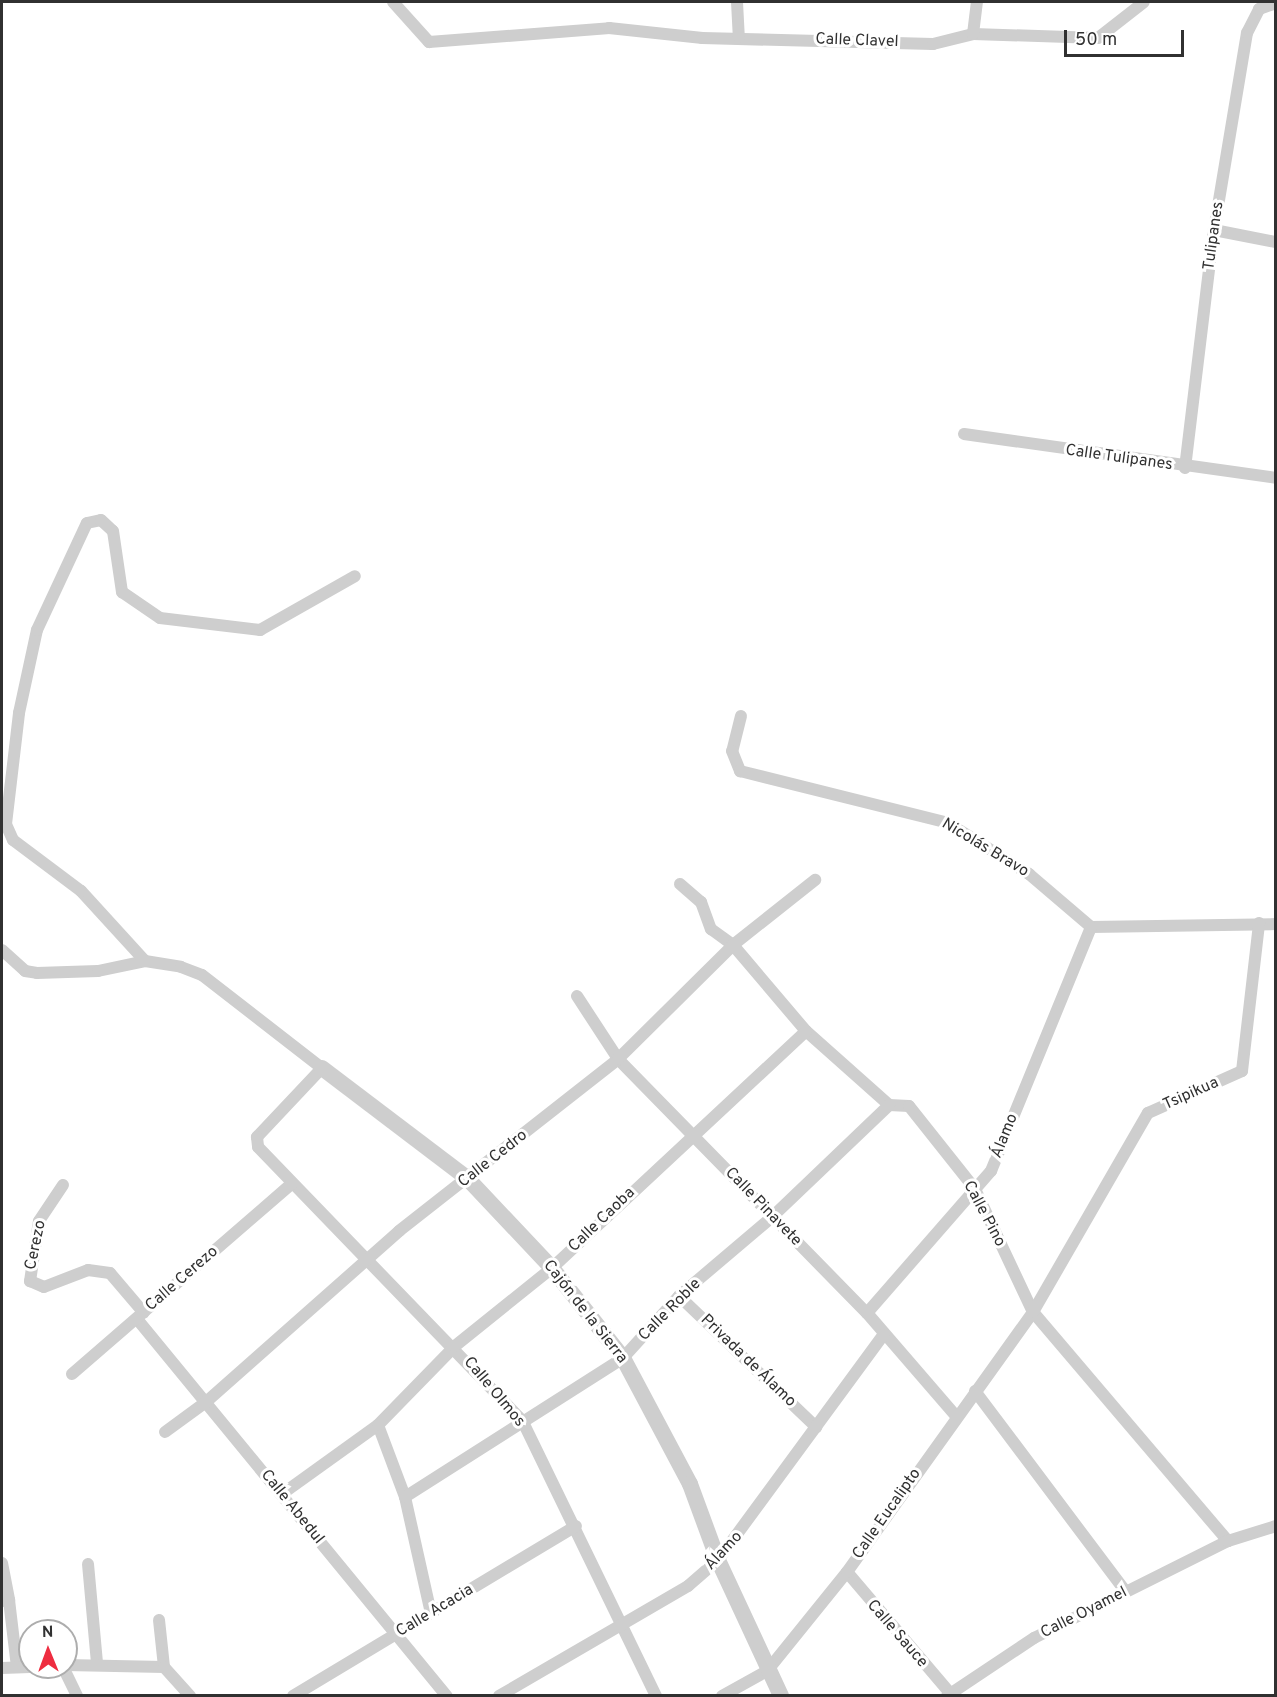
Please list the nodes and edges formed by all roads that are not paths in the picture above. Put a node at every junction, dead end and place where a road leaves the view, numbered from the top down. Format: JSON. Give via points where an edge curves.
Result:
{"nodes":[{"id":1,"x":393,"y":2,"type":"edge"},
{"id":2,"x":737,"y":2,"type":"edge"},
{"id":3,"x":977,"y":2,"type":"edge"},
{"id":4,"x":1144,"y":2,"type":"edge"},
{"id":5,"x":1275,"y":3,"type":"edge"},
{"id":6,"x":973,"y":34,"type":"junction"},
{"id":7,"x":739,"y":38,"type":"junction"},
{"id":8,"x":1214,"y":230,"type":"junction"},
{"id":9,"x":1275,"y":242,"type":"edge"},
{"id":10,"x":964,"y":434,"type":"dead end"},
{"id":11,"x":1185,"y":468,"type":"junction"},
{"id":12,"x":1275,"y":478,"type":"edge"},
{"id":13,"x":355,"y":576,"type":"dead end"},
{"id":14,"x":741,"y":716,"type":"dead end"},
{"id":15,"x":815,"y":880,"type":"dead end"},
{"id":16,"x":680,"y":884,"type":"dead end"},
{"id":17,"x":1259,"y":923,"type":"junction"},
{"id":18,"x":1275,"y":924,"type":"edge"},
{"id":19,"x":1091,"y":927,"type":"junction"},
{"id":20,"x":733,"y":945,"type":"junction"},
{"id":21,"x":2,"y":950,"type":"edge"},
{"id":22,"x":145,"y":961,"type":"junction"},
{"id":23,"x":577,"y":996,"type":"dead end"},
{"id":24,"x":806,"y":1031,"type":"junction"},
{"id":25,"x":618,"y":1059,"type":"junction"},
{"id":26,"x":322,"y":1068,"type":"junction"},
{"id":27,"x":889,"y":1105,"type":"junction"},
{"id":28,"x":691,"y":1133,"type":"junction"},
{"id":29,"x":468,"y":1179,"type":"junction"},
{"id":30,"x":291,"y":1184,"type":"junction"},
{"id":31,"x":63,"y":1185,"type":"dead end"},
{"id":32,"x":975,"y":1189,"type":"junction"},
{"id":33,"x":772,"y":1217,"type":"junction"},
{"id":34,"x":363,"y":1261,"type":"junction"},
{"id":35,"x":552,"y":1268,"type":"junction"},
{"id":36,"x":679,"y":1296,"type":"junction"},
{"id":37,"x":1033,"y":1312,"type":"junction"},
{"id":38,"x":867,"y":1313,"type":"junction"},
{"id":39,"x":140,"y":1316,"type":"junction"},
{"id":40,"x":883,"y":1335,"type":"junction"},
{"id":41,"x":455,"y":1347,"type":"junction"},
{"id":42,"x":623,"y":1358,"type":"junction"},
{"id":43,"x":72,"y":1374,"type":"dead end"},
{"id":44,"x":975,"y":1391,"type":"junction"},
{"id":45,"x":206,"y":1402,"type":"junction"},
{"id":46,"x":955,"y":1415,"type":"junction"},
{"id":47,"x":522,"y":1420,"type":"junction"},
{"id":48,"x":378,"y":1425,"type":"junction"},
{"id":49,"x":816,"y":1427,"type":"junction"},
{"id":50,"x":165,"y":1432,"type":"dead end"},
{"id":51,"x":282,"y":1494,"type":"junction"},
{"id":52,"x":405,"y":1497,"type":"junction"},
{"id":53,"x":576,"y":1526,"type":"junction"},
{"id":54,"x":1275,"y":1526,"type":"edge"},
{"id":55,"x":1227,"y":1541,"type":"junction"},
{"id":56,"x":718,"y":1560,"type":"junction"},
{"id":57,"x":2,"y":1563,"type":"edge"},
{"id":58,"x":88,"y":1564,"type":"dead end"},
{"id":59,"x":847,"y":1572,"type":"junction"},
{"id":60,"x":1125,"y":1592,"type":"junction"},
{"id":61,"x":5,"y":1600,"type":"edge"},
{"id":62,"x":431,"y":1613,"type":"junction"},
{"id":63,"x":159,"y":1620,"type":"dead end"},
{"id":64,"x":619,"y":1628,"type":"junction"},
{"id":65,"x":397,"y":1634,"type":"junction"},
{"id":66,"x":97,"y":1663,"type":"junction"},
{"id":67,"x":78,"y":1665,"type":"edge"},
{"id":68,"x":17,"y":1667,"type":"joint"},
{"id":69,"x":164,"y":1667,"type":"junction"},
{"id":70,"x":2,"y":1668,"type":"edge"},
{"id":71,"x":767,"y":1671,"type":"junction"},
{"id":72,"x":70,"y":1679,"type":"edge"},
{"id":73,"x":948,"y":1694,"type":"edge"},
{"id":74,"x":77,"y":1695,"type":"edge"},
{"id":75,"x":190,"y":1695,"type":"edge"},
{"id":76,"x":292,"y":1695,"type":"edge"},
{"id":77,"x":447,"y":1695,"type":"edge"},
{"id":78,"x":499,"y":1695,"type":"edge"},
{"id":79,"x":656,"y":1695,"type":"edge"},
{"id":80,"x":722,"y":1695,"type":"edge"},
{"id":81,"x":781,"y":1695,"type":"edge"}],
"edges":[{"from":1,"to":7,"type":"street","name":"Calle Clavel","via":[[429,42],[609,28]]},
{"from":2,"to":7,"type":"street"},
{"from":3,"to":6,"type":"street"},
{"from":4,"to":6,"type":"street","name":"Calle Clavel","via":[[1098,38]]},
{"from":5,"to":8,"type":"street","name":"Tulipanes","via":[[1259,9],[1247,33]]},
{"from":6,"to":7,"type":"street","name":"Calle Clavel","via":[[933,44]]},
{"from":8,"to":9,"type":"street"},
{"from":8,"to":11,"type":"street","name":"Tulipanes"},
{"from":10,"to":11,"type":"street","name":"Calle Tulipanes"},
{"from":11,"to":12,"type":"street","name":"Calle Tulipanes"},
{"from":13,"to":22,"type":"street","via":[[260,630],[160,618],[122,592],[113,531],[101,520],[87,523],[37,630],[18,713],[6,824],[13,840],[81,891]]},
{"from":14,"to":19,"type":"street","name":"Nicolás Bravo","via":[[732,751],[740,771],[948,823],[1029,874]]},
{"from":15,"to":20,"type":"street","name":"Calle Cedro"},
{"from":16,"to":20,"type":"street","name":"Calle Pino","via":[[701,902],[711,929]]},
{"from":17,"to":18,"type":"street"},
{"from":17,"to":19,"type":"street"},
{"from":17,"to":37,"type":"street","name":"Tsipikua","via":[[1242,1071],[1148,1113]]},
{"from":19,"to":32,"type":"street","name":"Álamo","via":[[991,1171]]},
{"from":20,"to":24,"type":"street","name":"Calle Pino"},
{"from":20,"to":25,"type":"street","name":"Calle Cedro"},
{"from":21,"to":22,"type":"street","via":[[25,971],[54,975]]},
{"from":22,"to":26,"type":"street","via":[[202,975]]},
{"from":23,"to":25,"type":"street","name":"Calle Pinavete"},
{"from":24,"to":27,"type":"street","name":"Calle Pino"},
{"from":24,"to":28,"type":"street","name":"Calle Caoba"},
{"from":25,"to":28,"type":"street","name":"Calle Pinavete"},
{"from":25,"to":29,"type":"street","name":"Calle Cedro"},
{"from":26,"to":29,"type":"street","name":"Cajón de la Sierra"},
{"from":26,"to":30,"type":"street","name":"Calle Olmos","via":[[256,1142]]},
{"from":27,"to":32,"type":"street","name":"Calle Pino","via":[[909,1106]]},
{"from":27,"to":33,"type":"street","name":"Calle Roble"},
{"from":28,"to":33,"type":"street","name":"Calle Pinavete"},
{"from":28,"to":35,"type":"street","name":"Calle Caoba"},
{"from":29,"to":34,"type":"street","name":"Calle Cedro"},
{"from":29,"to":35,"type":"street","name":"Cajón de la Sierra"},
{"from":30,"to":34,"type":"street","name":"Calle Olmos"},
{"from":30,"to":39,"type":"street","name":"Calle Cerezo"},
{"from":31,"to":39,"type":"street","name":"Cerezo","via":[[39,1221],[30,1281],[44,1287],[88,1270],[110,1273]]},
{"from":32,"to":37,"type":"street","name":"Calle Pino"},
{"from":32,"to":38,"type":"street","name":"Álamo"},
{"from":33,"to":36,"type":"street","name":"Calle Roble"},
{"from":33,"to":38,"type":"street","name":"Calle Pinavete"},
{"from":34,"to":41,"type":"street","name":"Calle Olmos"},
{"from":34,"to":45,"type":"street","name":"Calle Cedro"},
{"from":35,"to":41,"type":"street","name":"Calle Caoba"},
{"from":35,"to":42,"type":"street","name":"Cajón de la Sierra"},
{"from":36,"to":42,"type":"street","name":"Calle Roble"},
{"from":36,"to":49,"type":"street","name":"Privada de Álamo"},
{"from":37,"to":44,"type":"street","name":"Calle Eucalipto"},
{"from":37,"to":55,"type":"street","name":"Calle Pino"},
{"from":38,"to":40,"type":"street","name":"Calle Pinavete"},
{"from":39,"to":43,"type":"street","name":"Calle Cerezo"},
{"from":39,"to":45,"type":"street","name":"Calle Abedul"},
{"from":40,"to":46,"type":"street","name":"Calle Pinavete"},
{"from":40,"to":49,"type":"street","name":"Álamo"},
{"from":41,"to":47,"type":"street","name":"Calle Olmos"},
{"from":41,"to":48,"type":"street","name":"Calle Caoba"},
{"from":42,"to":47,"type":"street","name":"Calle Roble"},
{"from":42,"to":56,"type":"street","name":"Cajón de la Sierra","via":[[690,1484]]},
{"from":44,"to":46,"type":"street","name":"Calle Eucalipto"},
{"from":44,"to":60,"type":"street"},
{"from":45,"to":50,"type":"street","name":"Calle Cedro"},
{"from":45,"to":51,"type":"street","name":"Calle Abedul"},
{"from":46,"to":59,"type":"street","name":"Calle Eucalipto"},
{"from":47,"to":52,"type":"street","name":"Calle Roble"},
{"from":47,"to":53,"type":"street","name":"Calle Olmos"},
{"from":48,"to":51,"type":"street","name":"Calle Caoba"},
{"from":48,"to":52,"type":"street"},
{"from":49,"to":56,"type":"street","name":"Álamo"},
{"from":51,"to":65,"type":"street","name":"Calle Abedul"},
{"from":52,"to":62,"type":"street"},
{"from":53,"to":62,"type":"street","name":"Calle Acacia"},
{"from":53,"to":64,"type":"street","name":"Calle Olmos"},
{"from":54,"to":55,"type":"street"},
{"from":55,"to":60,"type":"street","name":"Calle Oyamel"},
{"from":56,"to":64,"type":"street","name":"Álamo","via":[[688,1586]]},
{"from":56,"to":71,"type":"street","name":"Cajón de la Sierra"},
{"from":57,"to":61,"type":"street"},
{"from":58,"to":66,"type":"street"},
{"from":59,"to":71,"type":"street","name":"Calle Eucalipto"},
{"from":59,"to":73,"type":"street","name":"Calle Sauce"},
{"from":60,"to":73,"type":"street","name":"Calle Oyamel","via":[[1034,1638]]},
{"from":61,"to":68,"type":"street"},
{"from":62,"to":65,"type":"street","name":"Calle Acacia"},
{"from":63,"to":69,"type":"street"},
{"from":64,"to":78,"type":"street","name":"Álamo"},
{"from":64,"to":79,"type":"street","name":"Calle Olmos"},
{"from":65,"to":76,"type":"street","name":"Calle Acacia"},
{"from":65,"to":77,"type":"street","name":"Calle Abedul"},
{"from":66,"to":67,"type":"street"},
{"from":66,"to":69,"type":"street"},
{"from":68,"to":70,"type":"street"},
{"from":69,"to":75,"type":"street"},
{"from":71,"to":80,"type":"street","name":"Calle Eucalipto"},
{"from":71,"to":81,"type":"street","name":"Cajón de la Sierra"},
{"from":72,"to":74,"type":"street"}]}
